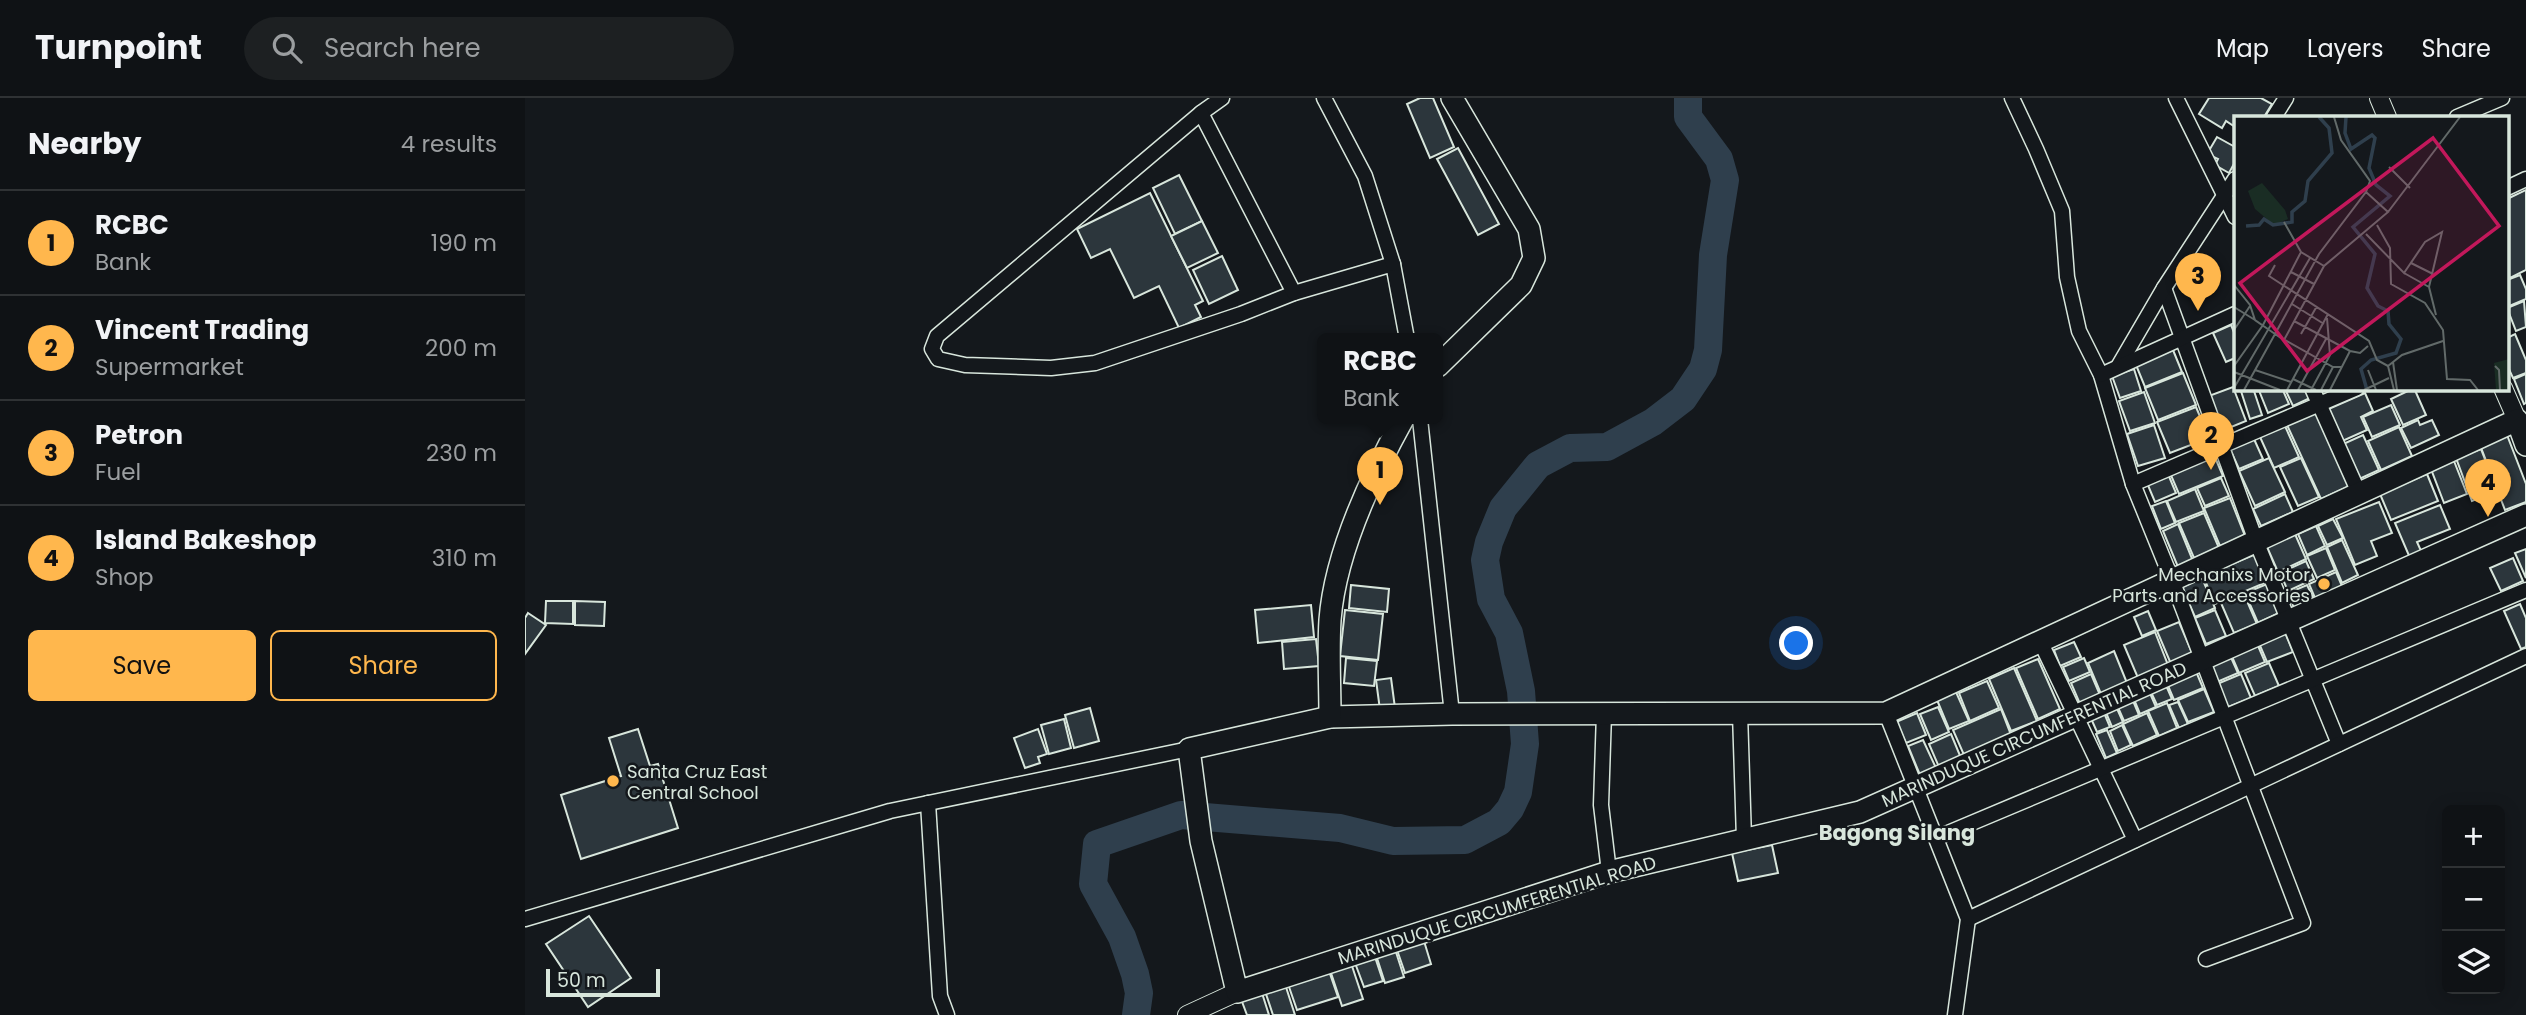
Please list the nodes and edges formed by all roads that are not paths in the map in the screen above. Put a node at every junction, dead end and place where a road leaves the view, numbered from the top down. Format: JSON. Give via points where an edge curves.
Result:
{"nodes":[{"id":1,"x":1222,"y":98,"type":"edge"},
{"id":2,"x":1324,"y":98,"type":"edge"},
{"id":3,"x":1452,"y":98,"type":"edge"},
{"id":4,"x":2012,"y":98,"type":"edge"},
{"id":5,"x":2176,"y":98,"type":"edge"},
{"id":6,"x":2286,"y":98,"type":"edge"},
{"id":7,"x":2379,"y":98,"type":"edge"},
{"id":8,"x":2502,"y":98,"type":"edge"},
{"id":9,"x":1201,"y":113,"type":"junction"},
{"id":10,"x":2275,"y":116,"type":"edge"},
{"id":11,"x":2387,"y":116,"type":"edge"},
{"id":12,"x":2460,"y":116,"type":"edge"},
{"id":13,"x":2526,"y":179,"type":"edge"},
{"id":14,"x":2234,"y":181,"type":"edge"},
{"id":15,"x":2508,"y":188,"type":"edge"},
{"id":16,"x":2225,"y":195,"type":"junction"},
{"id":17,"x":2234,"y":214,"type":"edge"},
{"id":18,"x":1393,"y":264,"type":"junction"},
{"id":19,"x":2164,"y":288,"type":"junction"},
{"id":20,"x":1294,"y":293,"type":"junction"},
{"id":21,"x":2234,"y":314,"type":"edge"},
{"id":22,"x":1406,"y":333,"type":"edge"},
{"id":23,"x":2182,"y":339,"type":"junction"},
{"id":24,"x":1443,"y":361,"type":"edge"},
{"id":25,"x":2119,"y":365,"type":"junction"},
{"id":26,"x":2101,"y":375,"type":"junction"},
{"id":27,"x":2313,"y":390,"type":"edge"},
{"id":28,"x":2352,"y":390,"type":"edge"},
{"id":29,"x":2504,"y":390,"type":"edge"},
{"id":30,"x":2319,"y":404,"type":"junction"},
{"id":31,"x":2517,"y":420,"type":"junction"},
{"id":32,"x":1401,"y":424,"type":"edge"},
{"id":33,"x":1421,"y":424,"type":"edge"},
{"id":34,"x":2221,"y":445,"type":"junction"},
{"id":35,"x":2526,"y":445,"type":"edge"},
{"id":36,"x":2133,"y":484,"type":"junction"},
{"id":37,"x":2359,"y":493,"type":"junction"},
{"id":38,"x":2526,"y":515,"type":"edge"},
{"id":39,"x":2256,"y":541,"type":"junction"},
{"id":40,"x":2172,"y":580,"type":"junction"},
{"id":41,"x":2526,"y":590,"type":"edge"},
{"id":42,"x":2289,"y":620,"type":"junction"},
{"id":43,"x":2040,"y":641,"type":"junction"},
{"id":44,"x":2526,"y":656,"type":"edge"},
{"id":45,"x":2202,"y":659,"type":"junction"},
{"id":46,"x":2313,"y":679,"type":"junction"},
{"id":47,"x":1604,"y":713,"type":"junction"},
{"id":48,"x":1740,"y":713,"type":"junction"},
{"id":49,"x":1885,"y":713,"type":"junction"},
{"id":50,"x":1452,"y":714,"type":"junction"},
{"id":51,"x":2075,"y":715,"type":"junction"},
{"id":52,"x":1330,"y":717,"type":"junction"},
{"id":53,"x":2224,"y":717,"type":"junction"},
{"id":54,"x":2339,"y":744,"type":"junction"},
{"id":55,"x":1189,"y":749,"type":"junction"},
{"id":56,"x":2101,"y":768,"type":"junction"},
{"id":57,"x":1916,"y":786,"type":"junction"},
{"id":58,"x":2251,"y":786,"type":"junction"},
{"id":59,"x":928,"y":803,"type":"junction"},
{"id":60,"x":1936,"y":838,"type":"junction"},
{"id":61,"x":1744,"y":839,"type":"junction"},
{"id":62,"x":2135,"y":840,"type":"junction"},
{"id":63,"x":1609,"y":872,"type":"junction"},
{"id":64,"x":525,"y":919,"type":"edge"},
{"id":65,"x":1968,"y":919,"type":"junction"},
{"id":66,"x":2206,"y":959,"type":"dead end"},
{"id":67,"x":1237,"y":992,"type":"junction"},
{"id":68,"x":947,"y":1015,"type":"edge"},
{"id":69,"x":1187,"y":1015,"type":"edge"},
{"id":70,"x":1955,"y":1015,"type":"edge"}],
"edges":[{"from":1,"to":9,"type":"street"},
{"from":2,"to":18,"type":"street","via":[[1365,176]]},
{"from":3,"to":24,"type":"main road","via":[[1529,229],[1534,258],[1521,285]]},
{"from":4,"to":26,"type":"street","via":[[2062,211],[2067,277],[2079,331]]},
{"from":5,"to":16,"type":"street"},
{"from":6,"to":10,"type":"street"},
{"from":7,"to":11,"type":"street"},
{"from":8,"to":12,"type":"street"},
{"from":9,"to":20,"type":"street"},
{"from":9,"to":20,"type":"street","via":[[937,336],[932,349],[938,359],[964,365],[1051,368],[1095,363]]},
{"from":13,"to":15,"type":"street"},
{"from":14,"to":16,"type":"street"},
{"from":16,"to":17,"type":"street"},
{"from":16,"to":19,"type":"street"},
{"from":18,"to":20,"type":"street"},
{"from":18,"to":22,"type":"street"},
{"from":19,"to":23,"type":"street"},
{"from":19,"to":25,"type":"street"},
{"from":21,"to":23,"type":"street"},
{"from":23,"to":25,"type":"street"},
{"from":23,"to":34,"type":"street"},
{"from":25,"to":26,"type":"street"},
{"from":26,"to":36,"type":"street"},
{"from":27,"to":30,"type":"street"},
{"from":28,"to":30,"type":"street"},
{"from":29,"to":31,"type":"street"},
{"from":30,"to":34,"type":"street"},
{"from":30,"to":37,"type":"street"},
{"from":31,"to":35,"type":"main road"},
{"from":31,"to":37,"type":"main road"},
{"from":32,"to":52,"type":"main road","via":[[1343,551],[1330,618]]},
{"from":33,"to":50,"type":"street"},
{"from":34,"to":36,"type":"street"},
{"from":34,"to":39,"type":"street"},
{"from":36,"to":40,"type":"street"},
{"from":37,"to":39,"type":"main road"},
{"from":38,"to":42,"type":"main road","name":"MARINDUQUE CIRCUMFERENTIAL ROAD"},
{"from":39,"to":40,"type":"main road"},
{"from":39,"to":42,"type":"street"},
{"from":40,"to":43,"type":"main road"},
{"from":40,"to":45,"type":"street"},
{"from":41,"to":46,"type":"street"},
{"from":42,"to":45,"type":"main road","name":"MARINDUQUE CIRCUMFERENTIAL ROAD"},
{"from":42,"to":46,"type":"street"},
{"from":43,"to":49,"type":"main road"},
{"from":43,"to":51,"type":"street"},
{"from":44,"to":54,"type":"street"},
{"from":45,"to":51,"type":"main road","name":"MARINDUQUE CIRCUMFERENTIAL ROAD"},
{"from":45,"to":53,"type":"street"},
{"from":46,"to":53,"type":"street"},
{"from":46,"to":54,"type":"street"},
{"from":47,"to":48,"type":"main road"},
{"from":47,"to":50,"type":"main road"},
{"from":47,"to":63,"type":"street","via":[[1601,805]]},
{"from":48,"to":49,"type":"main road"},
{"from":48,"to":61,"type":"street"},
{"from":49,"to":57,"type":"street"},
{"from":50,"to":52,"type":"main road"},
{"from":51,"to":56,"type":"street"},
{"from":51,"to":57,"type":"main road","name":"MARINDUQUE CIRCUMFERENTIAL ROAD"},
{"from":52,"to":55,"type":"main road"},
{"from":53,"to":56,"type":"street"},
{"from":53,"to":58,"type":"street"},
{"from":54,"to":58,"type":"street"},
{"from":55,"to":59,"type":"street"},
{"from":55,"to":67,"type":"main road","via":[[1201,841]]},
{"from":56,"to":60,"type":"street"},
{"from":56,"to":62,"type":"street"},
{"from":57,"to":60,"type":"street"},
{"from":57,"to":61,"type":"main road","name":"MARINDUQUE CIRCUMFERENTIAL ROAD","via":[[1860,812]]},
{"from":58,"to":62,"type":"street"},
{"from":58,"to":66,"type":"street","via":[[2303,923]]},
{"from":59,"to":64,"type":"street"},
{"from":59,"to":68,"type":"street","via":[[940,996]]},
{"from":60,"to":65,"type":"street"},
{"from":61,"to":63,"type":"main road","name":"MARINDUQUE CIRCUMFERENTIAL ROAD"},
{"from":62,"to":65,"type":"street"},
{"from":63,"to":67,"type":"main road","name":"MARINDUQUE CIRCUMFERENTIAL ROAD"},
{"from":65,"to":70,"type":"street"},
{"from":67,"to":69,"type":"street"}]}
